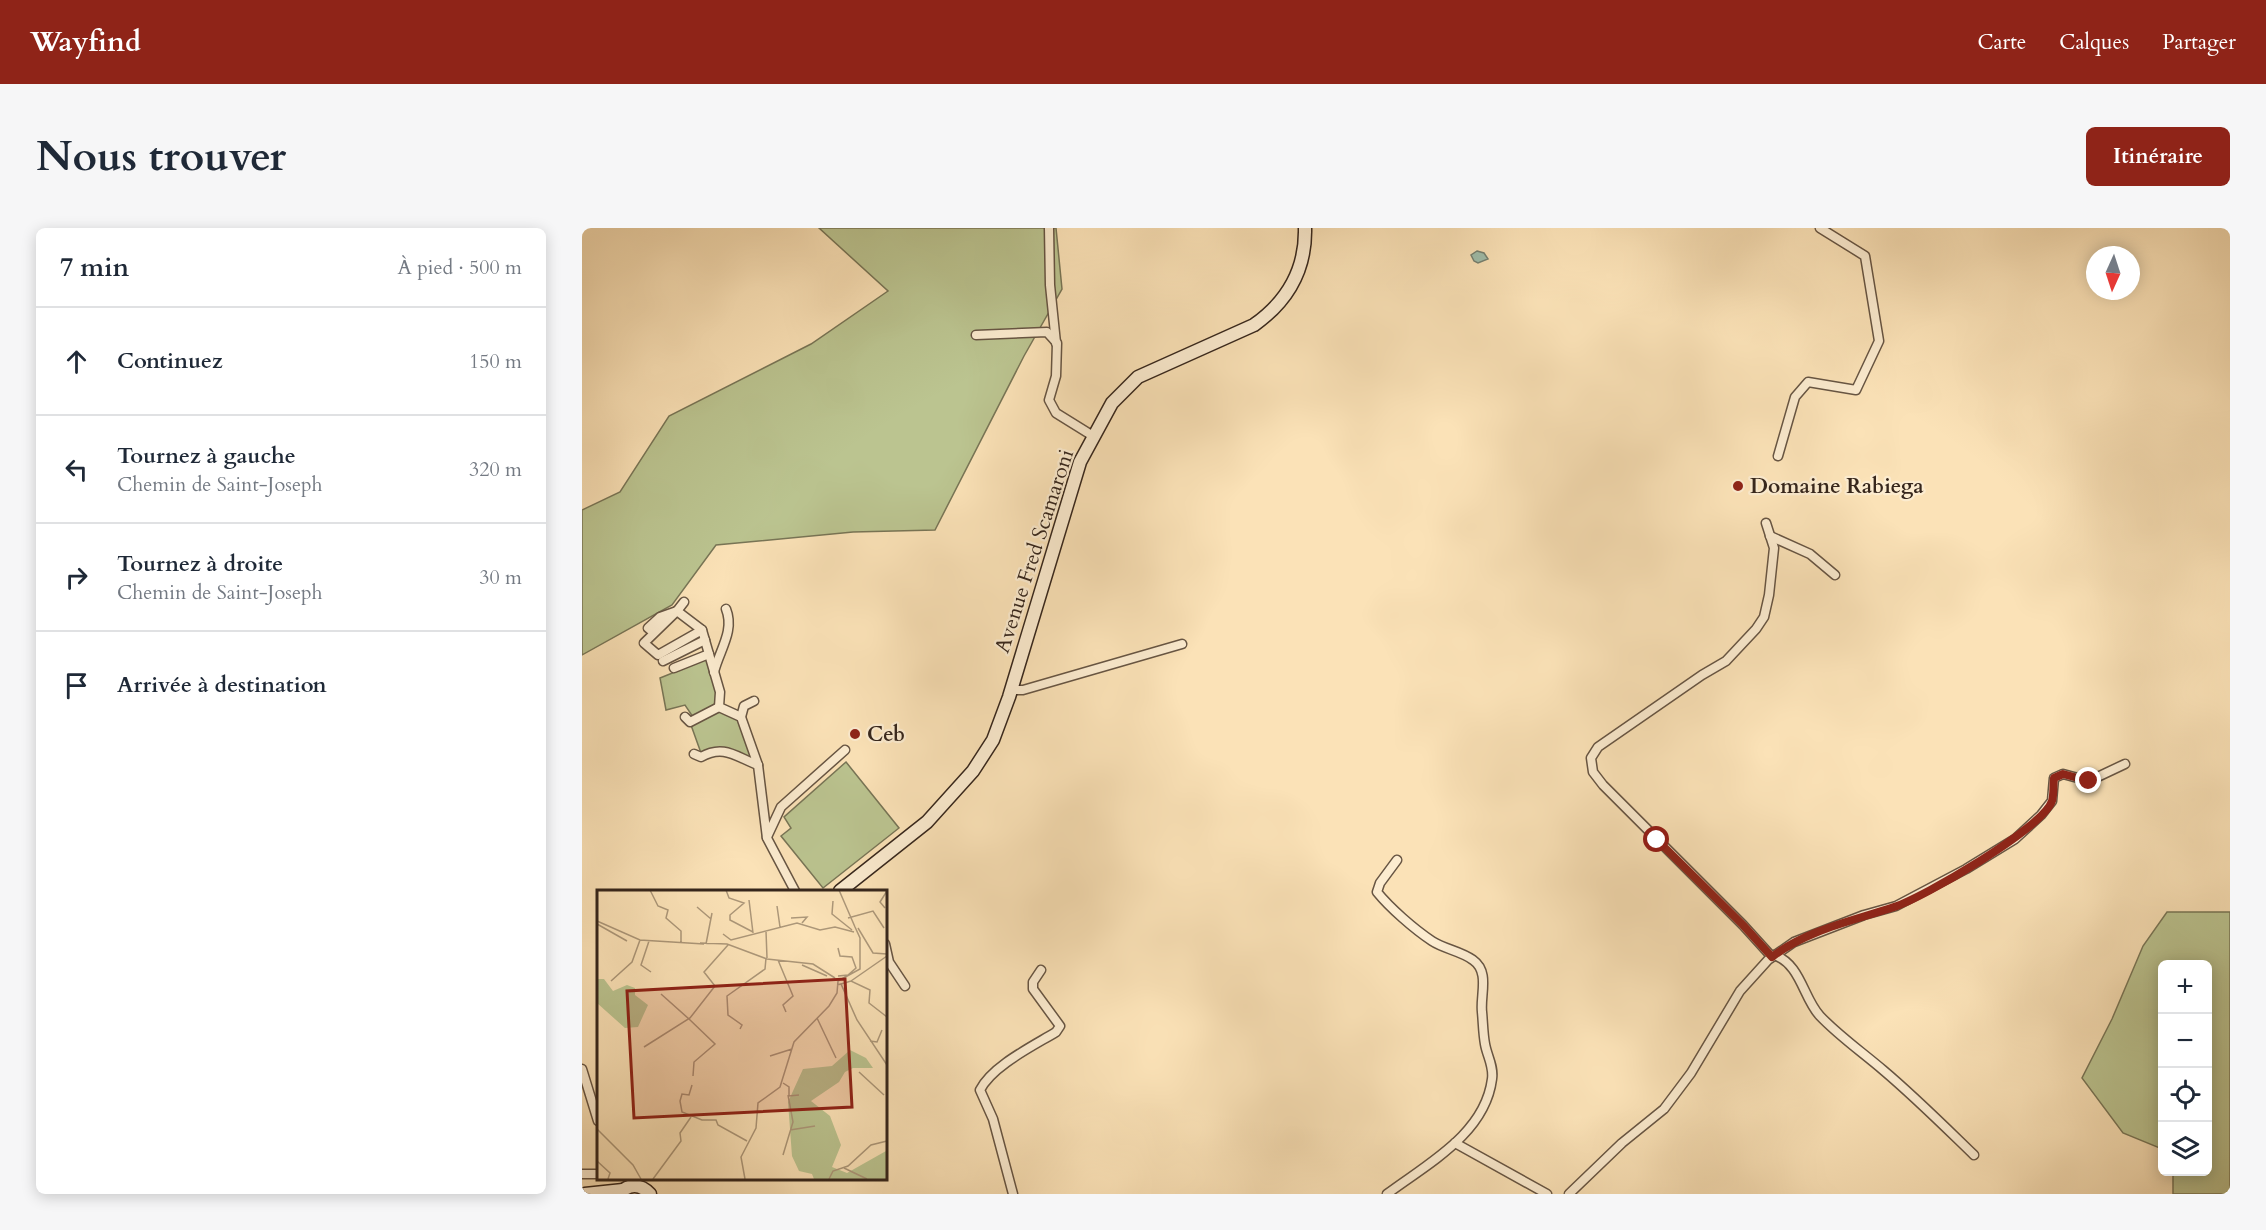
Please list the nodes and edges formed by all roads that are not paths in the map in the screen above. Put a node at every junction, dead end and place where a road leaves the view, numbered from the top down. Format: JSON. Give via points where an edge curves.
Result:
{"nodes":[{"id":1,"x":1048,"y":228,"type":"edge"},
{"id":2,"x":1305,"y":228,"type":"edge"},
{"id":3,"x":1820,"y":228,"type":"edge"},
{"id":4,"x":976,"y":335,"type":"dead end"},
{"id":5,"x":1056,"y":343,"type":"junction"},
{"id":6,"x":1093,"y":436,"type":"junction"},
{"id":7,"x":1778,"y":456,"type":"dead end"},
{"id":8,"x":1766,"y":524,"type":"dead end"},
{"id":9,"x":1770,"y":536,"type":"junction"},
{"id":10,"x":1834,"y":575,"type":"dead end"},
{"id":11,"x":684,"y":602,"type":"dead end"},
{"id":12,"x":726,"y":609,"type":"dead end"},
{"id":13,"x":677,"y":610,"type":"junction"},
{"id":14,"x":702,"y":630,"type":"junction"},
{"id":15,"x":705,"y":640,"type":"junction"},
{"id":16,"x":1182,"y":644,"type":"dead end"},
{"id":17,"x":709,"y":654,"type":"junction"},
{"id":18,"x":663,"y":661,"type":"dead end"},
{"id":19,"x":674,"y":668,"type":"dead end"},
{"id":20,"x":714,"y":672,"type":"junction"},
{"id":21,"x":1011,"y":690,"type":"junction"},
{"id":22,"x":754,"y":700,"type":"dead end"},
{"id":23,"x":719,"y":707,"type":"junction"},
{"id":24,"x":685,"y":717,"type":"dead end"},
{"id":25,"x":741,"y":717,"type":"junction"},
{"id":26,"x":845,"y":750,"type":"dead end"},
{"id":27,"x":694,"y":754,"type":"dead end"},
{"id":28,"x":2126,"y":764,"type":"dead end"},
{"id":29,"x":758,"y":765,"type":"junction"},
{"id":30,"x":767,"y":838,"type":"junction"},
{"id":31,"x":1397,"y":860,"type":"dead end"},
{"id":32,"x":845,"y":889,"type":"edge"},
{"id":33,"x":794,"y":890,"type":"edge"},
{"id":34,"x":886,"y":946,"type":"edge"},
{"id":35,"x":1773,"y":956,"type":"junction"},
{"id":36,"x":1041,"y":970,"type":"dead end"},
{"id":37,"x":905,"y":986,"type":"dead end"},
{"id":38,"x":582,"y":1070,"type":"edge"},
{"id":39,"x":597,"y":1118,"type":"edge"},
{"id":40,"x":1455,"y":1143,"type":"junction"},
{"id":41,"x":1974,"y":1155,"type":"dead end"},
{"id":42,"x":649,"y":1179,"type":"edge"},
{"id":43,"x":629,"y":1187,"type":"edge"},
{"id":44,"x":585,"y":1194,"type":"edge"},
{"id":45,"x":650,"y":1194,"type":"edge"},
{"id":46,"x":1013,"y":1194,"type":"edge"},
{"id":47,"x":1387,"y":1194,"type":"edge"},
{"id":48,"x":1547,"y":1194,"type":"edge"},
{"id":49,"x":1569,"y":1194,"type":"edge"}],
"edges":[{"from":1,"to":5,"type":"street"},
{"from":2,"to":6,"type":"main road","name":"Avenue Fred Scamaroni","via":[[1294,281],[1270,313],[1254,325],[1138,377],[1112,403]]},
{"from":3,"to":7,"type":"street","via":[[1864,256],[1879,341],[1856,390],[1808,381],[1795,397]]},
{"from":4,"to":5,"type":"street","via":[[1047,332]]},
{"from":5,"to":6,"type":"street","via":[[1056,376],[1049,400],[1056,412]]},
{"from":6,"to":21,"type":"main road","name":"Avenue Fred Scamaroni","via":[[1065,505]]},
{"from":8,"to":9,"type":"street"},
{"from":9,"to":10,"type":"street","via":[[1810,554]]},
{"from":9,"to":35,"type":"street","via":[[1774,548],[1769,595],[1764,617],[1756,629],[1726,661],[1598,747],[1591,758],[1593,772],[1603,784]]},
{"from":11,"to":13,"type":"street"},
{"from":12,"to":20,"type":"street","via":[[726,644]]},
{"from":13,"to":14,"type":"street"},
{"from":13,"to":14,"type":"street","via":[[644,643],[658,655]]},
{"from":14,"to":15,"type":"street"},
{"from":15,"to":17,"type":"street"},
{"from":15,"to":18,"type":"street"},
{"from":16,"to":21,"type":"street","via":[[1023,690]]},
{"from":17,"to":19,"type":"street"},
{"from":17,"to":20,"type":"street"},
{"from":20,"to":23,"type":"street","via":[[720,692]]},
{"from":21,"to":32,"type":"main road","name":"Avenue Fred Scamaroni","via":[[993,740],[973,771],[927,822]]},
{"from":22,"to":25,"type":"street","via":[[744,706]]},
{"from":23,"to":24,"type":"street","via":[[690,722]]},
{"from":23,"to":25,"type":"street"},
{"from":25,"to":29,"type":"street"},
{"from":26,"to":30,"type":"street","via":[[781,807]]},
{"from":27,"to":29,"type":"street","via":[[701,757],[712,751],[732,752]]},
{"from":28,"to":35,"type":"street","via":[[2089,781],[2063,774],[2054,778],[2052,801],[2014,839],[1896,906],[1794,942]]},
{"from":29,"to":30,"type":"street"},
{"from":30,"to":33,"type":"street"},
{"from":31,"to":40,"type":"street","via":[[1377,892],[1432,941],[1473,960],[1483,975],[1481,1006],[1492,1079],[1481,1114]]},
{"from":34,"to":37,"type":"street","via":[[889,963]]},
{"from":35,"to":41,"type":"street","via":[[1782,958],[1801,981],[1818,1014]]},
{"from":35,"to":49,"type":"street","via":[[1740,991],[1691,1073],[1664,1109]]},
{"from":36,"to":46,"type":"street","via":[[1033,989],[1060,1026],[985,1080],[980,1090],[993,1119]]},
{"from":38,"to":39,"type":"street"},
{"from":40,"to":47,"type":"street"},
{"from":40,"to":48,"type":"street"},
{"from":42,"to":45,"type":"main road"},
{"from":43,"to":44,"type":"main road"},
{"from":43,"to":45,"type":"main road","via":[[644,1188]]}]}
